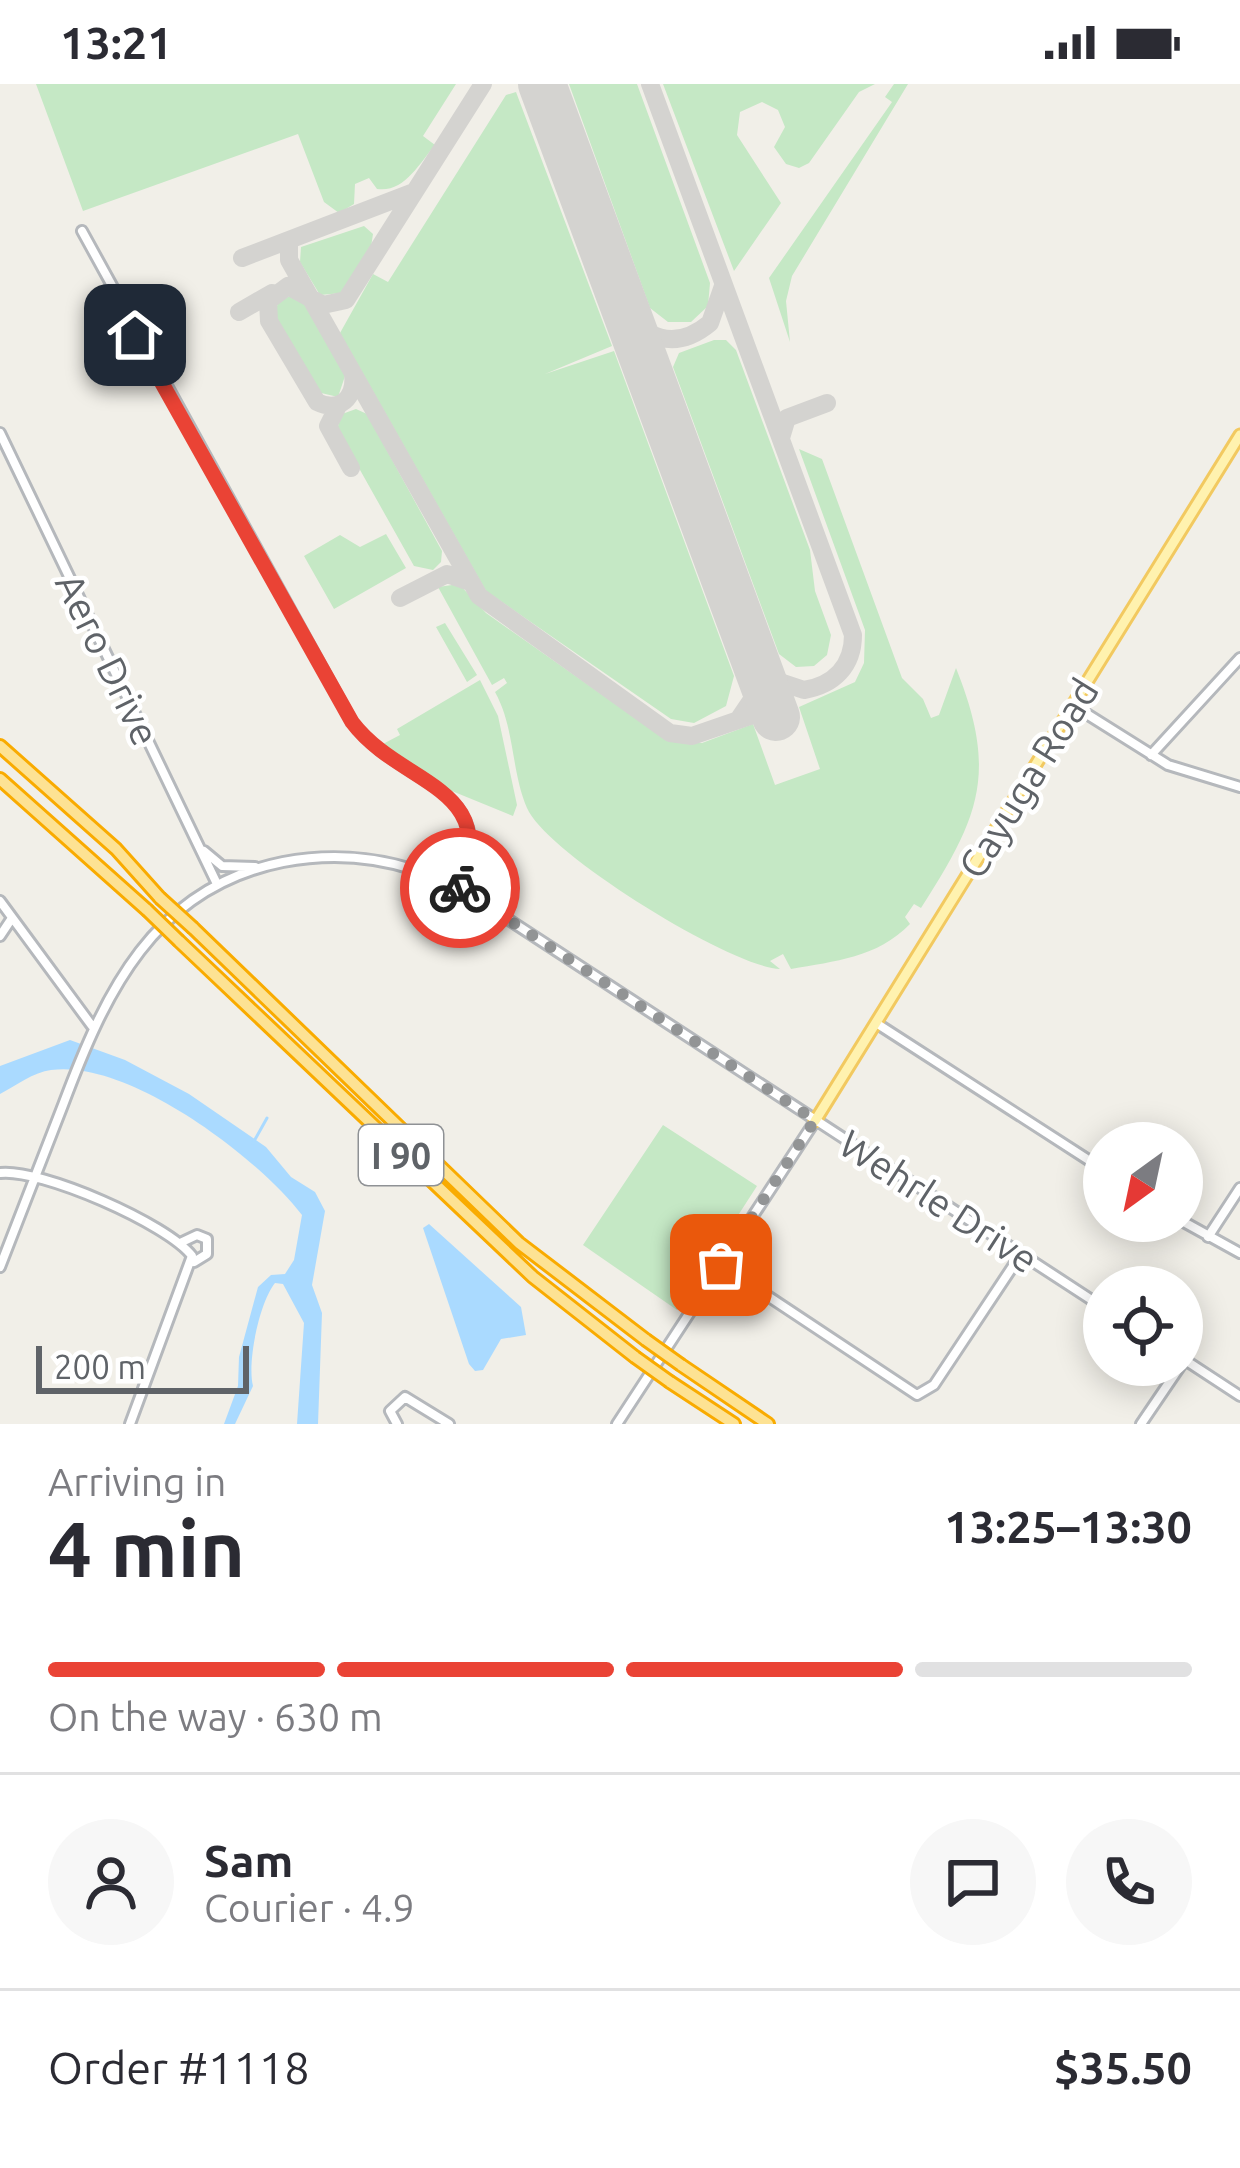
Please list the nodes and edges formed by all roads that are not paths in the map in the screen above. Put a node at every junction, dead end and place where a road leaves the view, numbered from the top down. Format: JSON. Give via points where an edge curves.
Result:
{"nodes":[{"id":1,"x":82,"y":231,"type":"dead end"},
{"id":2,"x":0,"y":433,"type":"edge"},
{"id":3,"x":1240,"y":435,"type":"edge"},
{"id":4,"x":1240,"y":658,"type":"edge"},
{"id":5,"x":1073,"y":706,"type":"junction"},
{"id":6,"x":0,"y":746,"type":"edge"},
{"id":7,"x":1151,"y":755,"type":"junction"},
{"id":8,"x":0,"y":779,"type":"edge"},
{"id":9,"x":1240,"y":787,"type":"edge"},
{"id":10,"x":200,"y":848,"type":"junction"},
{"id":11,"x":268,"y":866,"type":"junction"},
{"id":12,"x":217,"y":884,"type":"junction"},
{"id":13,"x":460,"y":888,"type":"junction"},
{"id":14,"x":0,"y":902,"type":"edge"},
{"id":15,"x":12,"y":918,"type":"junction"},
{"id":16,"x":0,"y":937,"type":"edge"},
{"id":17,"x":876,"y":1023,"type":"junction"},
{"id":18,"x":93,"y":1027,"type":"junction"},
{"id":19,"x":815,"y":1120,"type":"junction"},
{"id":20,"x":1083,"y":1156,"type":"edge"},
{"id":21,"x":0,"y":1173,"type":"edge"},
{"id":22,"x":35,"y":1176,"type":"junction"},
{"id":23,"x":1240,"y":1188,"type":"edge"},
{"id":24,"x":1203,"y":1235,"type":"edge"},
{"id":25,"x":1208,"y":1238,"type":"junction"},
{"id":26,"x":180,"y":1243,"type":"junction"},
{"id":27,"x":1240,"y":1253,"type":"edge"},
{"id":28,"x":1021,"y":1254,"type":"junction"},
{"id":29,"x":194,"y":1262,"type":"junction"},
{"id":30,"x":721,"y":1265,"type":"junction"},
{"id":31,"x":0,"y":1267,"type":"edge"},
{"id":32,"x":1083,"y":1294,"type":"edge"},
{"id":33,"x":1203,"y":1374,"type":"edge"},
{"id":34,"x":1166,"y":1386,"type":"edge"},
{"id":35,"x":1240,"y":1396,"type":"edge"},
{"id":36,"x":130,"y":1424,"type":"edge"},
{"id":37,"x":397,"y":1424,"type":"edge"},
{"id":38,"x":449,"y":1424,"type":"edge"},
{"id":39,"x":617,"y":1424,"type":"edge"},
{"id":40,"x":734,"y":1424,"type":"edge"},
{"id":41,"x":768,"y":1424,"type":"edge"},
{"id":42,"x":1141,"y":1424,"type":"edge"}],
"edges":[{"from":1,"to":13,"type":"street","via":[[352,722],[467,818],[471,862]]},
{"from":2,"to":10,"type":"street","name":"Aero Drive"},
{"from":3,"to":5,"type":"main road","name":"Cayuga Road"},
{"from":4,"to":7,"type":"street"},
{"from":5,"to":7,"type":"street"},
{"from":5,"to":17,"type":"main road","name":"Cayuga Road"},
{"from":6,"to":41,"type":"highway","number":"I 90","bridge":true,"via":[[519,1243]]},
{"from":7,"to":9,"type":"street"},
{"from":8,"to":40,"type":"highway","number":"I 90","bridge":true,"via":[[533,1277]]},
{"from":10,"to":11,"type":"street","via":[[232,869]]},
{"from":10,"to":12,"type":"street","name":"Aero Drive"},
{"from":11,"to":12,"type":"street","name":"Wehrle Drive"},
{"from":11,"to":13,"type":"street","name":"Wehrle Drive","via":[[353,856]]},
{"from":12,"to":18,"type":"street","name":"Wehrle Drive","via":[[141,945]]},
{"from":13,"to":19,"type":"street","name":"Wehrle Drive"},
{"from":14,"to":15,"type":"street"},
{"from":15,"to":16,"type":"street"},
{"from":15,"to":18,"type":"street"},
{"from":17,"to":19,"type":"main road","name":"Cayuga Road"},
{"from":17,"to":20,"type":"street"},
{"from":18,"to":22,"type":"street","name":"Wehrle Drive"},
{"from":19,"to":28,"type":"street","name":"Wehrle Drive"},
{"from":19,"to":30,"type":"street"},
{"from":21,"to":22,"type":"street"},
{"from":22,"to":26,"type":"street"},
{"from":22,"to":31,"type":"street","name":"Wehrle Drive"},
{"from":23,"to":25,"type":"street"},
{"from":24,"to":25,"type":"street"},
{"from":25,"to":27,"type":"street"},
{"from":26,"to":29,"type":"street"},
{"from":26,"to":29,"type":"street","via":[[207,1239],[209,1250]]},
{"from":28,"to":30,"type":"street","via":[[934,1385],[917,1395]]},
{"from":28,"to":32,"type":"street","name":"Wehrle Drive"},
{"from":29,"to":36,"type":"street"},
{"from":30,"to":39,"type":"street"},
{"from":33,"to":35,"type":"street"},
{"from":34,"to":42,"type":"street"},
{"from":37,"to":38,"type":"street","via":[[390,1411],[405,1397]]}]}
